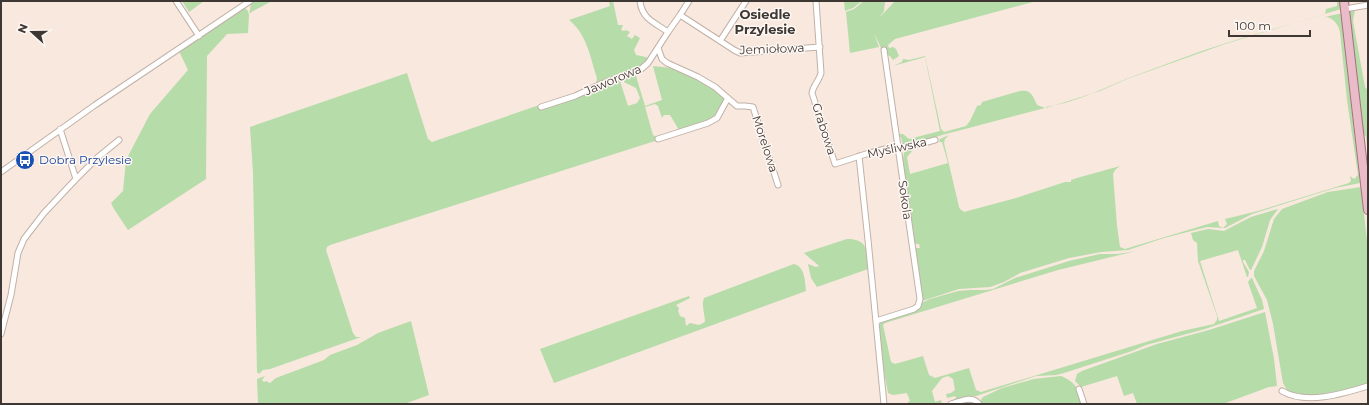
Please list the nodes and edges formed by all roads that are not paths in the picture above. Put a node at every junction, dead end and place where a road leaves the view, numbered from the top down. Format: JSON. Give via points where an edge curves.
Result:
{"nodes":[{"id":1,"x":176,"y":1,"type":"edge"},
{"id":2,"x":250,"y":1,"type":"edge"},
{"id":3,"x":640,"y":1,"type":"edge"},
{"id":4,"x":689,"y":1,"type":"edge"},
{"id":5,"x":746,"y":1,"type":"edge"},
{"id":6,"x":816,"y":1,"type":"edge"},
{"id":7,"x":1345,"y":5,"type":"edge"},
{"id":8,"x":1368,"y":5,"type":"edge"},
{"id":9,"x":680,"y":15,"type":"junction"},
{"id":10,"x":668,"y":32,"type":"junction"},
{"id":11,"x":199,"y":36,"type":"junction"},
{"id":12,"x":720,"y":41,"type":"junction"},
{"id":13,"x":820,"y":47,"type":"junction"},
{"id":14,"x":658,"y":48,"type":"junction"},
{"id":15,"x":884,"y":50,"type":"dead end"},
{"id":16,"x":728,"y":98,"type":"junction"},
{"id":17,"x":541,"y":108,"type":"dead end"},
{"id":18,"x":60,"y":129,"type":"junction"},
{"id":19,"x":658,"y":139,"type":"dead end"},
{"id":20,"x":119,"y":140,"type":"dead end"},
{"id":21,"x":935,"y":140,"type":"dead end"},
{"id":22,"x":897,"y":146,"type":"junction"},
{"id":23,"x":859,"y":156,"type":"junction"},
{"id":24,"x":835,"y":164,"type":"joint"},
{"id":25,"x":1,"y":172,"type":"edge"},
{"id":26,"x":76,"y":179,"type":"junction"},
{"id":27,"x":778,"y":185,"type":"dead end"},
{"id":28,"x":1368,"y":210,"type":"edge"},
{"id":29,"x":876,"y":321,"type":"junction"},
{"id":30,"x":1,"y":334,"type":"edge"},
{"id":31,"x":1368,"y":386,"type":"edge"},
{"id":32,"x":1079,"y":388,"type":"dead end"},
{"id":33,"x":1282,"y":391,"type":"dead end"},
{"id":34,"x":977,"y":402,"type":"edge"},
{"id":35,"x":884,"y":404,"type":"edge"},
{"id":36,"x":952,"y":404,"type":"edge"},
{"id":37,"x":1084,"y":404,"type":"edge"}],
"edges":[{"from":1,"to":11,"type":"street"},
{"from":2,"to":11,"type":"street"},
{"from":3,"to":10,"type":"street","via":[[644,16]]},
{"from":4,"to":9,"type":"street"},
{"from":5,"to":12,"type":"street"},
{"from":6,"to":13,"type":"street"},
{"from":7,"to":8,"type":"street"},
{"from":7,"to":28,"type":"main road"},
{"from":9,"to":10,"type":"street"},
{"from":9,"to":12,"type":"street","name":"Jemiołowa"},
{"from":10,"to":14,"type":"street","name":"Jaworowa"},
{"from":11,"to":18,"type":"street"},
{"from":12,"to":13,"type":"street","name":"Jemiołowa","via":[[740,53]]},
{"from":13,"to":24,"type":"street","name":"Grabowa","via":[[821,74],[812,93]]},
{"from":14,"to":16,"type":"street","via":[[667,63],[698,77]]},
{"from":14,"to":17,"type":"street","name":"Jaworowa","via":[[646,65],[637,72]]},
{"from":15,"to":22,"type":"street","name":"Sokola"},
{"from":16,"to":19,"type":"street","via":[[717,118]]},
{"from":16,"to":27,"type":"street","name":"Morelowa","via":[[737,106],[753,107]]},
{"from":18,"to":25,"type":"street"},
{"from":18,"to":26,"type":"street"},
{"from":20,"to":26,"type":"street"},
{"from":21,"to":22,"type":"street","name":"Myśliwska"},
{"from":22,"to":23,"type":"street","name":"Myśliwska"},
{"from":22,"to":29,"type":"street","name":"Sokola","via":[[920,302],[911,310]]},
{"from":23,"to":24,"type":"street","name":"Myśliwska"},
{"from":23,"to":29,"type":"street"},
{"from":26,"to":30,"type":"street","via":[[24,239],[18,253]]},
{"from":29,"to":35,"type":"street"},
{"from":31,"to":33,"type":"street","via":[[1306,398],[1293,397]]},
{"from":32,"to":37,"type":"street"},
{"from":34,"to":36,"type":"street","via":[[968,399]]}]}
